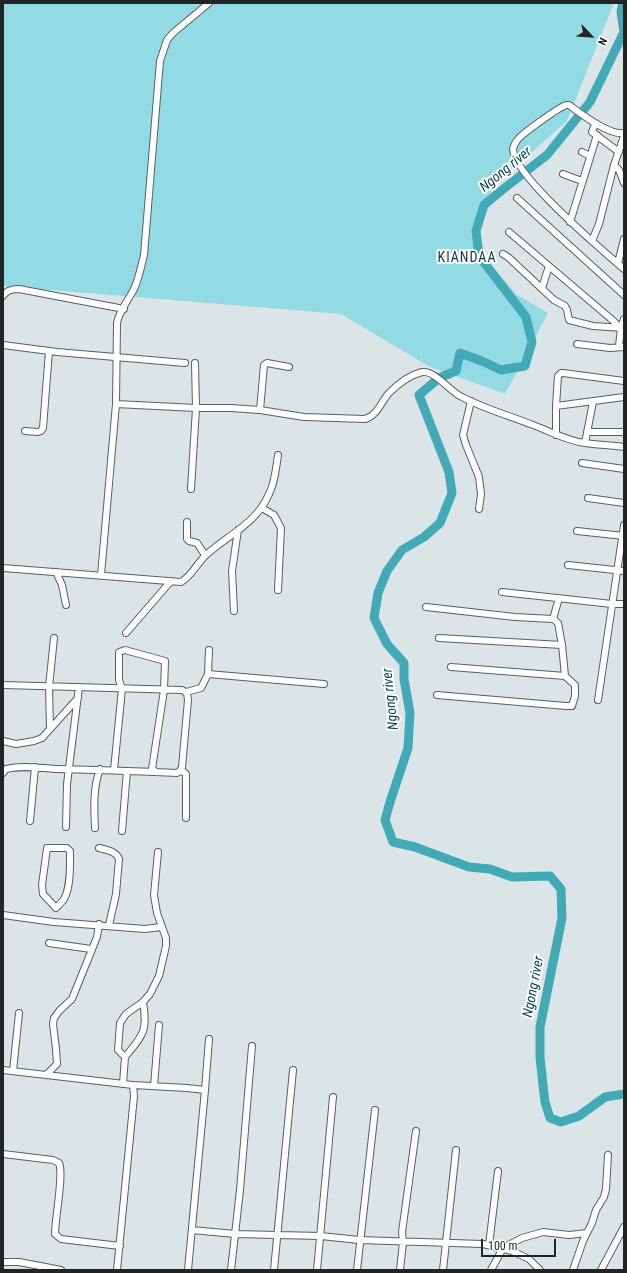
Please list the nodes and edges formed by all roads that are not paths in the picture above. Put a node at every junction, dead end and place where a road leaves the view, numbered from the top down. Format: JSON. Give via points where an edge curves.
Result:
{"nodes":[{"id":1,"x":209,"y":3,"type":"edge"},
{"id":2,"x":595,"y":124,"type":"junction"},
{"id":3,"x":624,"y":134,"type":"edge"},
{"id":4,"x":597,"y":135,"type":"junction"},
{"id":5,"x":582,"y":152,"type":"dead end"},
{"id":6,"x":619,"y":152,"type":"junction"},
{"id":7,"x":590,"y":156,"type":"junction"},
{"id":8,"x":614,"y":165,"type":"junction"},
{"id":9,"x":563,"y":174,"type":"dead end"},
{"id":10,"x":582,"y":181,"type":"junction"},
{"id":11,"x":624,"y":183,"type":"edge"},
{"id":12,"x":517,"y":198,"type":"dead end"},
{"id":13,"x":570,"y":222,"type":"junction"},
{"id":14,"x":509,"y":232,"type":"dead end"},
{"id":15,"x":624,"y":239,"type":"edge"},
{"id":16,"x":592,"y":241,"type":"junction"},
{"id":17,"x":503,"y":254,"type":"dead end"},
{"id":18,"x":618,"y":263,"type":"junction"},
{"id":19,"x":549,"y":266,"type":"junction"},
{"id":20,"x":624,"y":269,"type":"edge"},
{"id":21,"x":542,"y":288,"type":"junction"},
{"id":22,"x":624,"y":295,"type":"edge"},
{"id":23,"x":3,"y":296,"type":"edge"},
{"id":24,"x":124,"y":309,"type":"junction"},
{"id":25,"x":624,"y":319,"type":"edge"},
{"id":26,"x":622,"y":328,"type":"edge"},
{"id":27,"x":577,"y":344,"type":"dead end"},
{"id":28,"x":3,"y":345,"type":"edge"},
{"id":29,"x":622,"y":346,"type":"edge"},
{"id":30,"x":49,"y":351,"type":"junction"},
{"id":31,"x":116,"y":358,"type":"junction"},
{"id":32,"x":185,"y":363,"type":"dead end"},
{"id":33,"x":195,"y":364,"type":"dead end"},
{"id":34,"x":289,"y":367,"type":"dead end"},
{"id":35,"x":624,"y":381,"type":"edge"},
{"id":36,"x":624,"y":397,"type":"edge"},
{"id":37,"x":471,"y":401,"type":"junction"},
{"id":38,"x":593,"y":402,"type":"junction"},
{"id":39,"x":116,"y":404,"type":"junction"},
{"id":40,"x":556,"y":406,"type":"junction"},
{"id":41,"x":196,"y":408,"type":"junction"},
{"id":42,"x":260,"y":410,"type":"junction"},
{"id":43,"x":25,"y":431,"type":"dead end"},
{"id":44,"x":587,"y":432,"type":"junction"},
{"id":45,"x":624,"y":432,"type":"edge"},
{"id":46,"x":556,"y":435,"type":"junction"},
{"id":47,"x":585,"y":443,"type":"junction"},
{"id":48,"x":624,"y":447,"type":"edge"},
{"id":49,"x":278,"y":456,"type":"dead end"},
{"id":50,"x":582,"y":463,"type":"dead end"},
{"id":51,"x":624,"y":469,"type":"edge"},
{"id":52,"x":191,"y":489,"type":"dead end"},
{"id":53,"x":588,"y":498,"type":"dead end"},
{"id":54,"x":624,"y":503,"type":"edge"},
{"id":55,"x":262,"y":508,"type":"junction"},
{"id":56,"x":479,"y":509,"type":"dead end"},
{"id":57,"x":187,"y":522,"type":"dead end"},
{"id":58,"x":624,"y":525,"type":"edge"},
{"id":59,"x":238,"y":530,"type":"junction"},
{"id":60,"x":577,"y":531,"type":"dead end"},
{"id":61,"x":624,"y":535,"type":"edge"},
{"id":62,"x":205,"y":556,"type":"junction"},
{"id":63,"x":568,"y":565,"type":"dead end"},
{"id":64,"x":3,"y":568,"type":"edge"},
{"id":65,"x":621,"y":571,"type":"edge"},
{"id":66,"x":56,"y":572,"type":"junction"},
{"id":67,"x":101,"y":575,"type":"junction"},
{"id":68,"x":170,"y":581,"type":"junction"},
{"id":69,"x":278,"y":590,"type":"dead end"},
{"id":70,"x":502,"y":592,"type":"dead end"},
{"id":71,"x":559,"y":598,"type":"junction"},
{"id":72,"x":612,"y":604,"type":"junction"},
{"id":73,"x":624,"y":604,"type":"edge"},
{"id":74,"x":66,"y":605,"type":"dead end"},
{"id":75,"x":426,"y":607,"type":"dead end"},
{"id":76,"x":234,"y":611,"type":"dead end"},
{"id":77,"x":553,"y":619,"type":"junction"},
{"id":78,"x":126,"y":633,"type":"dead end"},
{"id":79,"x":54,"y":638,"type":"dead end"},
{"id":80,"x":439,"y":638,"type":"dead end"},
{"id":81,"x":562,"y":645,"type":"junction"},
{"id":82,"x":209,"y":650,"type":"dead end"},
{"id":83,"x":451,"y":667,"type":"dead end"},
{"id":84,"x":208,"y":674,"type":"junction"},
{"id":85,"x":565,"y":676,"type":"junction"},
{"id":86,"x":324,"y":684,"type":"dead end"},
{"id":87,"x":3,"y":685,"type":"edge"},
{"id":88,"x":49,"y":687,"type":"junction"},
{"id":89,"x":79,"y":687,"type":"junction"},
{"id":90,"x":122,"y":689,"type":"junction"},
{"id":91,"x":164,"y":690,"type":"junction"},
{"id":92,"x":186,"y":692,"type":"junction"},
{"id":93,"x":437,"y":695,"type":"dead end"},
{"id":94,"x":78,"y":698,"type":"junction"},
{"id":95,"x":598,"y":700,"type":"dead end"},
{"id":96,"x":50,"y":729,"type":"junction"},
{"id":97,"x":3,"y":741,"type":"edge"},
{"id":98,"x":35,"y":767,"type":"junction"},
{"id":99,"x":69,"y":769,"type":"junction"},
{"id":100,"x":100,"y":769,"type":"junction"},
{"id":101,"x":114,"y":770,"type":"junction"},
{"id":102,"x":127,"y":771,"type":"junction"},
{"id":103,"x":180,"y":771,"type":"junction"},
{"id":104,"x":156,"y":772,"type":"junction"},
{"id":105,"x":3,"y":773,"type":"edge"},
{"id":106,"x":186,"y":818,"type":"dead end"},
{"id":107,"x":30,"y":821,"type":"dead end"},
{"id":108,"x":66,"y":827,"type":"dead end"},
{"id":109,"x":95,"y":828,"type":"dead end"},
{"id":110,"x":122,"y":831,"type":"dead end"},
{"id":111,"x":99,"y":848,"type":"dead end"},
{"id":112,"x":158,"y":852,"type":"dead end"},
{"id":113,"x":56,"y":908,"type":"junction"},
{"id":114,"x":3,"y":915,"type":"edge"},
{"id":115,"x":54,"y":922,"type":"junction"},
{"id":116,"x":99,"y":924,"type":"junction"},
{"id":117,"x":109,"y":925,"type":"junction"},
{"id":118,"x":161,"y":927,"type":"junction"},
{"id":119,"x":49,"y":943,"type":"dead end"},
{"id":120,"x":91,"y":949,"type":"junction"},
{"id":121,"x":143,"y":1002,"type":"junction"},
{"id":122,"x":19,"y":1013,"type":"dead end"},
{"id":123,"x":160,"y":1025,"type":"dead end"},
{"id":124,"x":209,"y":1040,"type":"dead end"},
{"id":125,"x":252,"y":1046,"type":"dead end"},
{"id":126,"x":125,"y":1057,"type":"junction"},
{"id":127,"x":3,"y":1070,"type":"edge"},
{"id":128,"x":293,"y":1070,"type":"dead end"},
{"id":129,"x":13,"y":1071,"type":"junction"},
{"id":130,"x":46,"y":1075,"type":"junction"},
{"id":131,"x":123,"y":1084,"type":"junction"},
{"id":132,"x":133,"y":1085,"type":"junction"},
{"id":133,"x":154,"y":1086,"type":"junction"},
{"id":134,"x":205,"y":1090,"type":"junction"},
{"id":135,"x":333,"y":1097,"type":"dead end"},
{"id":136,"x":375,"y":1110,"type":"dead end"},
{"id":137,"x":416,"y":1131,"type":"dead end"},
{"id":138,"x":456,"y":1150,"type":"dead end"},
{"id":139,"x":3,"y":1154,"type":"edge"},
{"id":140,"x":608,"y":1155,"type":"dead end"},
{"id":141,"x":498,"y":1171,"type":"dead end"},
{"id":142,"x":624,"y":1226,"type":"edge"},
{"id":143,"x":192,"y":1230,"type":"junction"},
{"id":144,"x":587,"y":1232,"type":"junction"},
{"id":145,"x":235,"y":1234,"type":"junction"},
{"id":146,"x":278,"y":1235,"type":"junction"},
{"id":147,"x":321,"y":1236,"type":"junction"},
{"id":148,"x":359,"y":1240,"type":"junction"},
{"id":149,"x":403,"y":1242,"type":"junction"},
{"id":150,"x":446,"y":1242,"type":"junction"},
{"id":151,"x":489,"y":1245,"type":"junction"},
{"id":152,"x":120,"y":1246,"type":"junction"},
{"id":153,"x":503,"y":1248,"type":"junction"},
{"id":154,"x":3,"y":1262,"type":"edge"},
{"id":155,"x":33,"y":1267,"type":"edge"},
{"id":156,"x":61,"y":1270,"type":"edge"},
{"id":157,"x":117,"y":1270,"type":"edge"},
{"id":158,"x":188,"y":1270,"type":"edge"},
{"id":159,"x":231,"y":1270,"type":"edge"},
{"id":160,"x":274,"y":1270,"type":"edge"},
{"id":161,"x":318,"y":1270,"type":"edge"},
{"id":162,"x":357,"y":1270,"type":"edge"},
{"id":163,"x":400,"y":1270,"type":"edge"},
{"id":164,"x":444,"y":1270,"type":"edge"},
{"id":165,"x":491,"y":1270,"type":"edge"},
{"id":166,"x":540,"y":1270,"type":"edge"},
{"id":167,"x":573,"y":1270,"type":"edge"},
{"id":168,"x":601,"y":1270,"type":"edge"}],
"edges":[{"from":1,"to":24,"type":"street","via":[[173,33],[163,50],[144,255],[138,279]]},
{"from":2,"to":3,"type":"street"},
{"from":2,"to":4,"type":"street","via":[[592,132]]},
{"from":2,"to":13,"type":"street","via":[[569,105],[562,107],[518,138],[513,148],[516,158],[532,183]]},
{"from":3,"to":6,"type":"street"},
{"from":4,"to":6,"type":"street"},
{"from":4,"to":7,"type":"street"},
{"from":5,"to":7,"type":"street"},
{"from":6,"to":8,"type":"street"},
{"from":7,"to":10,"type":"street"},
{"from":8,"to":11,"type":"street"},
{"from":8,"to":16,"type":"street"},
{"from":9,"to":10,"type":"street"},
{"from":10,"to":13,"type":"street"},
{"from":12,"to":22,"type":"street"},
{"from":13,"to":16,"type":"street"},
{"from":14,"to":19,"type":"street"},
{"from":15,"to":18,"type":"street"},
{"from":16,"to":18,"type":"street"},
{"from":17,"to":21,"type":"street"},
{"from":18,"to":20,"type":"street"},
{"from":19,"to":21,"type":"street"},
{"from":19,"to":26,"type":"street"},
{"from":21,"to":26,"type":"street","via":[[566,308],[569,320],[593,326]]},
{"from":23,"to":24,"type":"street","via":[[5,292],[19,289]]},
{"from":24,"to":31,"type":"street","via":[[118,318]]},
{"from":25,"to":26,"type":"street"},
{"from":26,"to":29,"type":"street"},
{"from":27,"to":29,"type":"street","via":[[610,348]]},
{"from":28,"to":30,"type":"street"},
{"from":30,"to":31,"type":"street"},
{"from":30,"to":43,"type":"street","via":[[43,428],[38,432]]},
{"from":31,"to":32,"type":"street"},
{"from":31,"to":39,"type":"street"},
{"from":33,"to":41,"type":"street"},
{"from":34,"to":42,"type":"street","via":[[267,363],[264,365]]},
{"from":35,"to":40,"type":"street","via":[[561,373],[558,376]]},
{"from":36,"to":38,"type":"street"},
{"from":37,"to":42,"type":"street","via":[[448,388],[434,374],[422,372],[400,383],[370,418],[304,417]]},
{"from":37,"to":46,"type":"street"},
{"from":37,"to":56,"type":"street","via":[[463,434],[479,477]]},
{"from":38,"to":40,"type":"street"},
{"from":38,"to":44,"type":"street"},
{"from":39,"to":41,"type":"street"},
{"from":39,"to":67,"type":"street"},
{"from":40,"to":46,"type":"street"},
{"from":41,"to":42,"type":"street"},
{"from":41,"to":52,"type":"street"},
{"from":44,"to":45,"type":"street"},
{"from":44,"to":47,"type":"street"},
{"from":46,"to":47,"type":"street"},
{"from":47,"to":48,"type":"street"},
{"from":49,"to":55,"type":"street","via":[[270,493]]},
{"from":50,"to":51,"type":"street"},
{"from":53,"to":54,"type":"street"},
{"from":55,"to":59,"type":"street"},
{"from":55,"to":69,"type":"street","via":[[274,515],[282,528]]},
{"from":57,"to":62,"type":"street","via":[[187,539],[189,542],[197,543]]},
{"from":58,"to":61,"type":"street"},
{"from":59,"to":62,"type":"street"},
{"from":59,"to":76,"type":"street","via":[[232,571]]},
{"from":60,"to":61,"type":"street"},
{"from":61,"to":65,"type":"street"},
{"from":62,"to":68,"type":"street","via":[[184,580]]},
{"from":63,"to":65,"type":"street"},
{"from":64,"to":66,"type":"street"},
{"from":65,"to":72,"type":"street"},
{"from":66,"to":67,"type":"street"},
{"from":66,"to":74,"type":"street"},
{"from":67,"to":68,"type":"street"},
{"from":68,"to":78,"type":"street"},
{"from":70,"to":71,"type":"street"},
{"from":71,"to":72,"type":"street"},
{"from":71,"to":77,"type":"street"},
{"from":72,"to":73,"type":"street"},
{"from":72,"to":95,"type":"street"},
{"from":75,"to":77,"type":"street"},
{"from":77,"to":81,"type":"street","via":[[558,623]]},
{"from":79,"to":88,"type":"street"},
{"from":80,"to":81,"type":"street"},
{"from":81,"to":85,"type":"street"},
{"from":82,"to":84,"type":"street"},
{"from":83,"to":85,"type":"street"},
{"from":84,"to":86,"type":"street"},
{"from":84,"to":92,"type":"street","via":[[201,688]]},
{"from":85,"to":93,"type":"street","via":[[575,685],[574,702],[570,707]]},
{"from":87,"to":88,"type":"street"},
{"from":88,"to":89,"type":"street"},
{"from":88,"to":96,"type":"street"},
{"from":89,"to":90,"type":"street"},
{"from":89,"to":94,"type":"street"},
{"from":90,"to":91,"type":"street"},
{"from":90,"to":91,"type":"street","via":[[119,680],[119,652],[125,650],[165,661]]},
{"from":90,"to":101,"type":"street"},
{"from":91,"to":92,"type":"street"},
{"from":91,"to":104,"type":"street","via":[[152,768]]},
{"from":92,"to":103,"type":"street","via":[[188,700],[185,740]]},
{"from":94,"to":96,"type":"street"},
{"from":94,"to":99,"type":"street"},
{"from":96,"to":97,"type":"street","via":[[42,738],[34,741],[16,744]]},
{"from":98,"to":99,"type":"street"},
{"from":98,"to":105,"type":"street","via":[[9,768]]},
{"from":98,"to":107,"type":"street"},
{"from":99,"to":100,"type":"street"},
{"from":99,"to":108,"type":"street"},
{"from":100,"to":101,"type":"street"},
{"from":100,"to":109,"type":"street","via":[[94,809]]},
{"from":101,"to":102,"type":"street"},
{"from":102,"to":104,"type":"street"},
{"from":102,"to":110,"type":"street"},
{"from":103,"to":104,"type":"street"},
{"from":103,"to":106,"type":"street","via":[[186,774]]},
{"from":111,"to":117,"type":"street","via":[[115,853],[119,859],[116,894]]},
{"from":112,"to":118,"type":"street","via":[[154,895]]},
{"from":113,"to":113,"type":"street","via":[[67,892],[70,865],[70,851],[67,848],[46,849],[43,894]]},
{"from":113,"to":115,"type":"street"},
{"from":114,"to":115,"type":"street"},
{"from":115,"to":116,"type":"street"},
{"from":116,"to":117,"type":"street"},
{"from":116,"to":120,"type":"street","via":[[97,937]]},
{"from":117,"to":118,"type":"street","via":[[145,929]]},
{"from":118,"to":121,"type":"street","via":[[166,938],[166,946],[159,976]]},
{"from":119,"to":120,"type":"street"},
{"from":120,"to":130,"type":"street","via":[[72,999],[54,1018],[57,1064]]},
{"from":121,"to":126,"type":"street","via":[[144,1030]]},
{"from":121,"to":126,"type":"street","via":[[126,1014],[120,1023],[118,1050]]},
{"from":122,"to":129,"type":"street"},
{"from":123,"to":133,"type":"street"},
{"from":124,"to":134,"type":"street"},
{"from":125,"to":145,"type":"street"},
{"from":126,"to":131,"type":"street"},
{"from":127,"to":129,"type":"street"},
{"from":128,"to":146,"type":"street"},
{"from":129,"to":130,"type":"street"},
{"from":130,"to":131,"type":"street"},
{"from":131,"to":132,"type":"street"},
{"from":132,"to":133,"type":"street"},
{"from":132,"to":152,"type":"street"},
{"from":133,"to":134,"type":"street"},
{"from":134,"to":143,"type":"street"},
{"from":135,"to":147,"type":"street"},
{"from":136,"to":148,"type":"street"},
{"from":137,"to":149,"type":"street","via":[[402,1232]]},
{"from":138,"to":150,"type":"street"},
{"from":139,"to":152,"type":"street","via":[[53,1160],[59,1163],[61,1171],[55,1220],[57,1236],[61,1239]]},
{"from":140,"to":144,"type":"street","via":[[604,1197]]},
{"from":141,"to":151,"type":"street"},
{"from":142,"to":168,"type":"street"},
{"from":143,"to":145,"type":"street"},
{"from":143,"to":158,"type":"street"},
{"from":144,"to":153,"type":"street","via":[[568,1235],[543,1232],[522,1238]]},
{"from":144,"to":167,"type":"street"},
{"from":145,"to":146,"type":"street"},
{"from":145,"to":159,"type":"street"},
{"from":146,"to":147,"type":"street"},
{"from":146,"to":160,"type":"street"},
{"from":147,"to":148,"type":"street"},
{"from":147,"to":161,"type":"street"},
{"from":148,"to":149,"type":"street"},
{"from":148,"to":162,"type":"street"},
{"from":149,"to":150,"type":"street"},
{"from":149,"to":163,"type":"street"},
{"from":150,"to":151,"type":"street"},
{"from":150,"to":164,"type":"street"},
{"from":151,"to":153,"type":"street"},
{"from":152,"to":157,"type":"street"},
{"from":153,"to":165,"type":"street"},
{"from":153,"to":166,"type":"street","via":[[529,1259]]},
{"from":154,"to":155,"type":"street"},
{"from":155,"to":156,"type":"street"}]}
